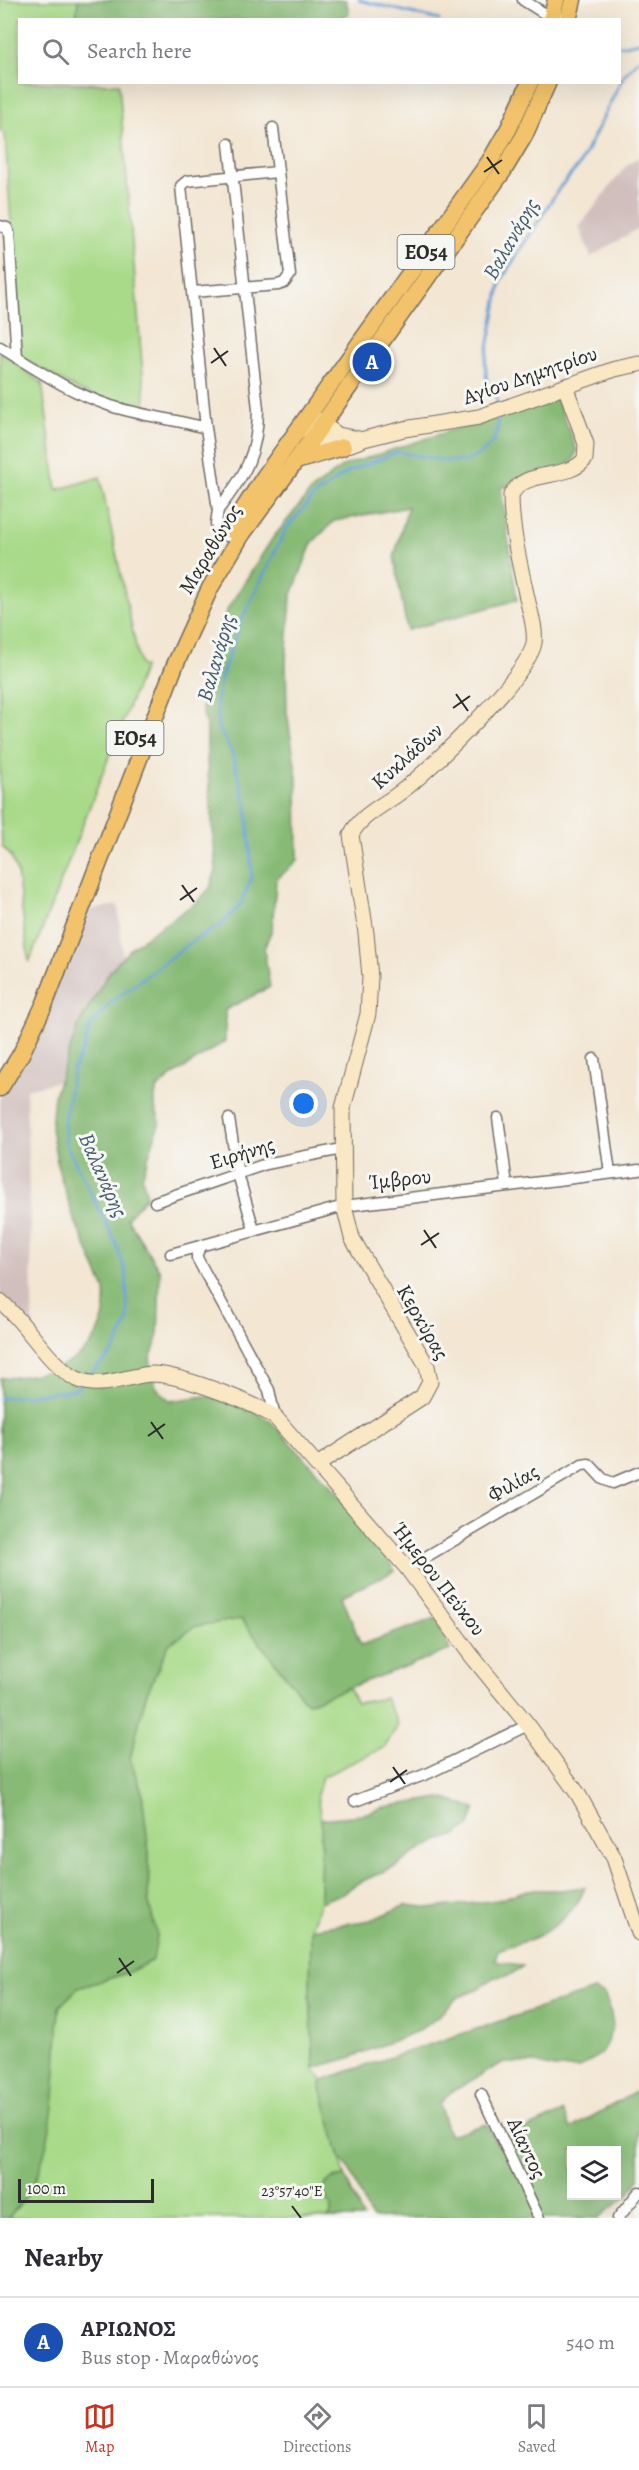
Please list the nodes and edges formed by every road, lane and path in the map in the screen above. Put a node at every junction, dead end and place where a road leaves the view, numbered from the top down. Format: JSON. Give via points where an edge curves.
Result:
{"nodes":[{"id":1,"x":525,"y":1,"type":"edge"},
{"id":2,"x":561,"y":11,"type":"edge"},
{"id":3,"x":529,"y":84,"type":"edge"},
{"id":4,"x":547,"y":84,"type":"edge"},
{"id":5,"x":273,"y":128,"type":"dead end"},
{"id":6,"x":229,"y":144,"type":"dead end"},
{"id":7,"x":277,"y":171,"type":"junction"},
{"id":8,"x":231,"y":176,"type":"junction"},
{"id":9,"x":0,"y":226,"type":"edge"},
{"id":10,"x":245,"y":288,"type":"junction"},
{"id":11,"x":193,"y":292,"type":"junction"},
{"id":12,"x":0,"y":347,"type":"edge"},
{"id":13,"x":17,"y":358,"type":"junction"},
{"id":14,"x":639,"y":364,"type":"edge"},
{"id":15,"x":565,"y":386,"type":"junction"},
{"id":16,"x":312,"y":425,"type":"junction"},
{"id":17,"x":206,"y":428,"type":"junction"},
{"id":18,"x":364,"y":439,"type":"junction"},
{"id":19,"x":343,"y":447,"type":"junction"},
{"id":20,"x":296,"y":461,"type":"junction"},
{"id":21,"x":218,"y":510,"type":"junction"},
{"id":22,"x":227,"y":536,"type":"junction"},
{"id":23,"x":594,"y":1059,"type":"dead end"},
{"id":24,"x":0,"y":1068,"type":"edge"},
{"id":25,"x":0,"y":1088,"type":"edge"},
{"id":26,"x":498,"y":1118,"type":"dead end"},
{"id":27,"x":229,"y":1119,"type":"dead end"},
{"id":28,"x":342,"y":1149,"type":"junction"},
{"id":29,"x":639,"y":1170,"type":"edge"},
{"id":30,"x":610,"y":1173,"type":"junction"},
{"id":31,"x":238,"y":1174,"type":"junction"},
{"id":32,"x":507,"y":1185,"type":"junction"},
{"id":33,"x":155,"y":1202,"type":"dead end"},
{"id":34,"x":345,"y":1206,"type":"junction"},
{"id":35,"x":254,"y":1230,"type":"junction"},
{"id":36,"x":201,"y":1247,"type":"junction"},
{"id":37,"x":171,"y":1254,"type":"dead end"},
{"id":38,"x":0,"y":1300,"type":"edge"},
{"id":39,"x":275,"y":1417,"type":"junction"},
{"id":40,"x":316,"y":1465,"type":"junction"},
{"id":41,"x":639,"y":1472,"type":"edge"},
{"id":42,"x":406,"y":1568,"type":"junction"},
{"id":43,"x":528,"y":1725,"type":"junction"},
{"id":44,"x":355,"y":1801,"type":"dead end"},
{"id":45,"x":639,"y":1934,"type":"edge"},
{"id":46,"x":481,"y":2094,"type":"dead end"},
{"id":47,"x":639,"y":2192,"type":"edge"},
{"id":48,"x":539,"y":2218,"type":"edge"},
{"id":49,"x":618,"y":2218,"type":"edge"}],
"edges":[{"from":1,"to":2,"type":"street","via":[[542,12]]},
{"from":3,"to":16,"type":"main road","name":"Μαραθώνος","number":"ΕΟ54","via":[[490,161]]},
{"from":4,"to":16,"type":"main road","name":"Μαραθώνος","number":"ΕΟ54","via":[[503,171]]},
{"from":5,"to":7,"type":"street"},
{"from":6,"to":8,"type":"street"},
{"from":7,"to":8,"type":"street"},
{"from":7,"to":10,"type":"street","via":[[290,275],[278,285]]},
{"from":8,"to":10,"type":"street"},
{"from":8,"to":11,"type":"street","via":[[187,181],[181,186]]},
{"from":9,"to":13,"type":"street","via":[[9,232]]},
{"from":10,"to":11,"type":"street"},
{"from":10,"to":21,"type":"street","via":[[258,432],[248,468]]},
{"from":11,"to":17,"type":"street"},
{"from":12,"to":13,"type":"street"},
{"from":13,"to":17,"type":"street","via":[[51,381],[103,403]]},
{"from":14,"to":15,"type":"street","name":"Αγίου Δημητρίου"},
{"from":15,"to":18,"type":"street","name":"Αγίου Δημητρίου","via":[[485,416]]},
{"from":15,"to":28,"type":"street","name":"Κυκλάδων","via":[[586,444],[585,459],[573,468],[519,484],[511,495],[534,633],[529,658],[496,700],[428,769],[358,823],[351,834],[370,977],[368,1014],[343,1108]]},
{"from":16,"to":18,"type":"street","name":"Αγίου Δημητρίου","via":[[344,437]]},
{"from":16,"to":19,"type":"street","via":[[323,442]]},
{"from":16,"to":20,"type":"main road","name":"Μαραθώνος","number":"ΕΟ54"},
{"from":16,"to":22,"type":"main road","name":"Μαραθώνος","number":"ΕΟ54","via":[[265,476]]},
{"from":17,"to":21,"type":"street"},
{"from":18,"to":19,"type":"street","name":"Αγίου Δημητρίου"},
{"from":19,"to":20,"type":"main road"},
{"from":20,"to":25,"type":"main road","name":"Μαραθώνος","number":"ΕΟ54","via":[[242,534],[197,615],[45,1003]]},
{"from":21,"to":22,"type":"street","via":[[216,524]]},
{"from":22,"to":24,"type":"main road","name":"Μαραθώνος","number":"ΕΟ54","via":[[200,583],[165,660],[35,998]]},
{"from":23,"to":30,"type":"street"},
{"from":26,"to":32,"type":"street"},
{"from":27,"to":31,"type":"street"},
{"from":28,"to":31,"type":"street","name":"Ειρήνης","via":[[283,1160]]},
{"from":28,"to":34,"type":"street","name":"Κερκύρας"},
{"from":29,"to":30,"type":"street","name":"Ίμβρου"},
{"from":30,"to":32,"type":"street","name":"Ίμβρου"},
{"from":31,"to":33,"type":"street","name":"Ειρήνης"},
{"from":31,"to":35,"type":"street"},
{"from":32,"to":34,"type":"street","name":"Ίμβρου"},
{"from":34,"to":35,"type":"street","name":"Ίμβρου"},
{"from":34,"to":40,"type":"street","name":"Κερκύρας","via":[[352,1238],[427,1366],[430,1382],[422,1397]]},
{"from":35,"to":36,"type":"street","name":"Ίμβρου"},
{"from":36,"to":37,"type":"street","name":"Ίμβρου"},
{"from":36,"to":39,"type":"street","via":[[197,1258],[269,1390]]},
{"from":38,"to":39,"type":"street","name":"Ήμερου Πεύκου","via":[[59,1367],[75,1378],[105,1383],[166,1376],[241,1399]]},
{"from":39,"to":40,"type":"street","name":"Ήμερου Πεύκου"},
{"from":40,"to":42,"type":"street","name":"Ήμερου Πεύκου"},
{"from":41,"to":42,"type":"street","name":"Φιλίας","via":[[613,1483],[603,1479],[589,1464],[582,1465]]},
{"from":42,"to":43,"type":"street","name":"Ήμερου Πεύκου"},
{"from":43,"to":44,"type":"street","via":[[429,1773]]},
{"from":43,"to":45,"type":"street","name":"Ήμερου Πεύκου","via":[[602,1834]]},
{"from":46,"to":48,"type":"street","name":"Αίαντος"},
{"from":47,"to":49,"type":"street"}]}
